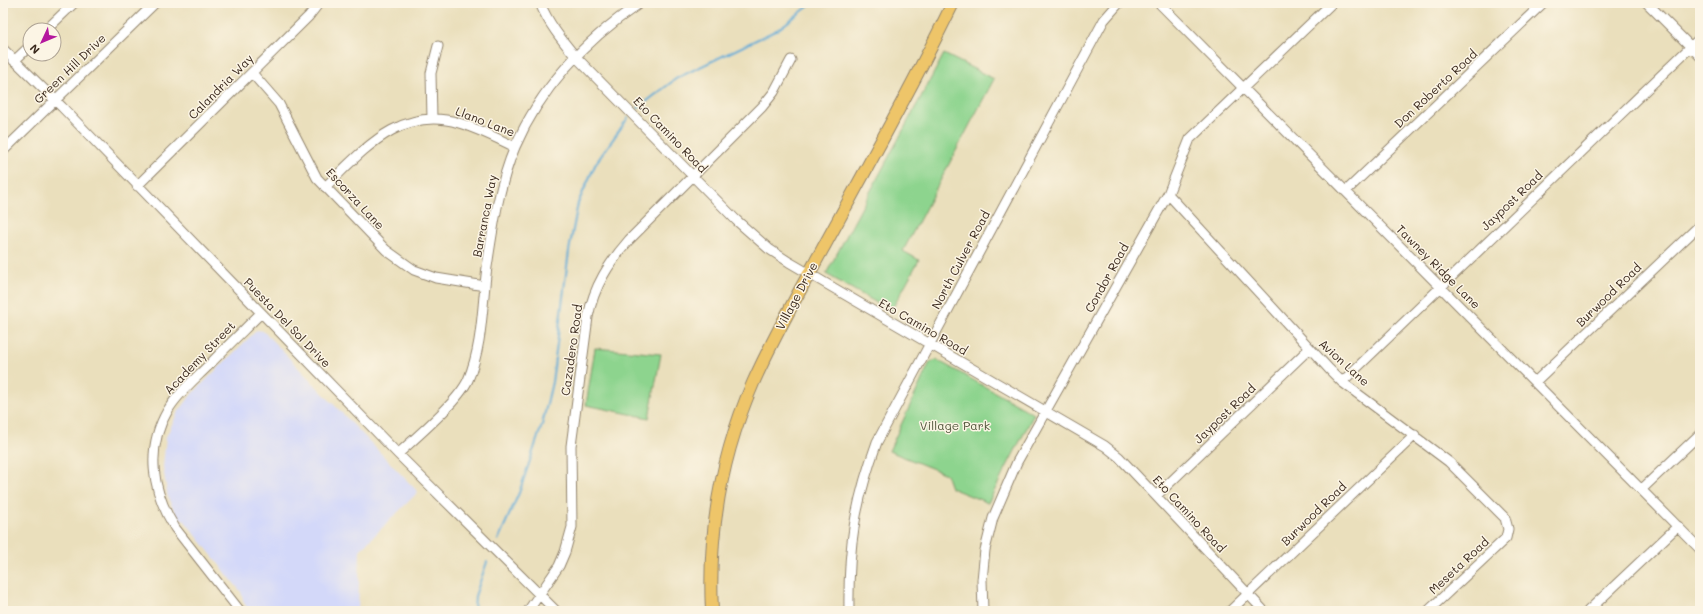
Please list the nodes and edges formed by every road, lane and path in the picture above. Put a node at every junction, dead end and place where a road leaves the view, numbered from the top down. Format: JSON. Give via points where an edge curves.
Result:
{"nodes":[{"id":1,"x":74,"y":3,"type":"edge"},
{"id":2,"x":155,"y":3,"type":"edge"},
{"id":3,"x":319,"y":3,"type":"edge"},
{"id":4,"x":540,"y":3,"type":"edge"},
{"id":5,"x":640,"y":3,"type":"edge"},
{"id":6,"x":953,"y":3,"type":"edge"},
{"id":7,"x":1119,"y":3,"type":"edge"},
{"id":8,"x":1159,"y":3,"type":"edge"},
{"id":9,"x":1543,"y":3,"type":"edge"},
{"id":10,"x":1647,"y":3,"type":"edge"},
{"id":11,"x":1328,"y":5,"type":"edge"},
{"id":12,"x":54,"y":22,"type":"edge"},
{"id":13,"x":1700,"y":38,"type":"edge"},
{"id":14,"x":438,"y":46,"type":"dead end"},
{"id":15,"x":1691,"y":47,"type":"junction"},
{"id":16,"x":3,"y":49,"type":"edge"},
{"id":17,"x":22,"y":54,"type":"edge"},
{"id":18,"x":575,"y":56,"type":"junction"},
{"id":19,"x":1700,"y":56,"type":"edge"},
{"id":20,"x":791,"y":60,"type":"dead end"},
{"id":21,"x":14,"y":61,"type":"junction"},
{"id":22,"x":252,"y":73,"type":"junction"},
{"id":23,"x":1243,"y":89,"type":"junction"},
{"id":24,"x":54,"y":101,"type":"junction"},
{"id":25,"x":432,"y":119,"type":"junction"},
{"id":26,"x":515,"y":147,"type":"junction"},
{"id":27,"x":3,"y":151,"type":"edge"},
{"id":28,"x":693,"y":176,"type":"junction"},
{"id":29,"x":137,"y":186,"type":"junction"},
{"id":30,"x":325,"y":187,"type":"junction"},
{"id":31,"x":1346,"y":191,"type":"junction"},
{"id":32,"x":1168,"y":194,"type":"junction"},
{"id":33,"x":1700,"y":225,"type":"edge"},
{"id":34,"x":809,"y":274,"type":"junction"},
{"id":35,"x":485,"y":286,"type":"junction"},
{"id":36,"x":1440,"y":286,"type":"junction"},
{"id":37,"x":261,"y":313,"type":"junction"},
{"id":38,"x":929,"y":344,"type":"junction"},
{"id":39,"x":1310,"y":348,"type":"junction"},
{"id":40,"x":1342,"y":382,"type":"junction"},
{"id":41,"x":1535,"y":382,"type":"junction"},
{"id":42,"x":1046,"y":411,"type":"junction"},
{"id":43,"x":1700,"y":434,"type":"edge"},
{"id":44,"x":1415,"y":435,"type":"junction"},
{"id":45,"x":398,"y":454,"type":"junction"},
{"id":46,"x":1642,"y":489,"type":"junction"},
{"id":47,"x":1156,"y":496,"type":"junction"},
{"id":48,"x":1678,"y":526,"type":"junction"},
{"id":49,"x":1506,"y":538,"type":"joint"},
{"id":50,"x":1700,"y":549,"type":"edge"},
{"id":51,"x":1248,"y":594,"type":"junction"},
{"id":52,"x":540,"y":595,"type":"junction"},
{"id":53,"x":240,"y":611,"type":"edge"},
{"id":54,"x":528,"y":611,"type":"edge"},
{"id":55,"x":556,"y":611,"type":"edge"},
{"id":56,"x":712,"y":611,"type":"edge"},
{"id":57,"x":849,"y":611,"type":"edge"},
{"id":58,"x":983,"y":611,"type":"edge"},
{"id":59,"x":1230,"y":611,"type":"edge"},
{"id":60,"x":1264,"y":611,"type":"edge"},
{"id":61,"x":1428,"y":611,"type":"edge"},
{"id":62,"x":1588,"y":611,"type":"edge"}],
"edges":[{"from":1,"to":12,"type":"street"},
{"from":2,"to":24,"type":"street","name":"Green Hill Drive"},
{"from":3,"to":22,"type":"street","name":"Calandria Way"},
{"from":4,"to":18,"type":"street","name":"Eto Camino Road","via":[[556,33]]},
{"from":5,"to":18,"type":"street","name":"Barranca Way"},
{"from":6,"to":34,"type":"main road","name":"Village Drive"},
{"from":7,"to":38,"type":"street","name":"North Culver Road","via":[[1104,20]]},
{"from":8,"to":23,"type":"street","name":"Tawney Ridge Lane"},
{"from":9,"to":31,"type":"street","name":"Don Roberto Road"},
{"from":10,"to":15,"type":"street"},
{"from":11,"to":23,"type":"street","name":"Condor Road"},
{"from":13,"to":15,"type":"street","name":"Jaypost Road"},
{"from":14,"to":25,"type":"street","via":[[431,73]]},
{"from":15,"to":19,"type":"street"},
{"from":15,"to":36,"type":"street","name":"Jaypost Road"},
{"from":16,"to":21,"type":"street","name":"Puesta Del Sol Drive"},
{"from":17,"to":21,"type":"street"},
{"from":18,"to":26,"type":"street","name":"Barranca Way","via":[[542,100]]},
{"from":18,"to":28,"type":"street","name":"Eto Camino Road"},
{"from":20,"to":28,"type":"street","name":"Cazadero Road","via":[[774,92],[762,107]]},
{"from":21,"to":24,"type":"street","name":"Puesta Del Sol Drive"},
{"from":22,"to":29,"type":"street","name":"Calandria Way"},
{"from":22,"to":30,"type":"street","name":"Escorza Lane","via":[[279,104],[310,165]]},
{"from":23,"to":31,"type":"street","name":"Tawney Ridge Lane"},
{"from":23,"to":32,"type":"street","name":"Condor Road","via":[[1190,139]]},
{"from":24,"to":27,"type":"street","name":"Green Hill Drive"},
{"from":24,"to":29,"type":"street","name":"Puesta Del Sol Drive"},
{"from":25,"to":26,"type":"street","name":"Llano Lane","via":[[458,122]]},
{"from":25,"to":30,"type":"street","name":"Llano Lane","via":[[408,122],[385,133]]},
{"from":26,"to":35,"type":"street","name":"Barranca Way","via":[[495,217]]},
{"from":28,"to":34,"type":"street","name":"Eto Camino Road","via":[[754,237]]},
{"from":28,"to":52,"type":"street","name":"Cazadero Road","via":[[619,252],[605,270],[592,298],[571,446],[572,527],[565,552]]},
{"from":29,"to":37,"type":"street","name":"Puesta Del Sol Drive"},
{"from":30,"to":35,"type":"street","name":"Escorza Lane","via":[[386,250],[414,270],[436,278]]},
{"from":31,"to":36,"type":"street","name":"Tawney Ridge Lane"},
{"from":32,"to":39,"type":"street","name":"Avion Lane"},
{"from":32,"to":42,"type":"street","name":"Condor Road"},
{"from":33,"to":41,"type":"street","name":"Burwood Road"},
{"from":34,"to":38,"type":"street","name":"Eto Camino Road"},
{"from":34,"to":56,"type":"main road","name":"Village Drive","via":[[753,383],[731,444],[714,523]]},
{"from":35,"to":45,"type":"street","name":"Barranca Way","via":[[479,341],[468,381],[431,424]]},
{"from":36,"to":40,"type":"street","name":"Jaypost Road"},
{"from":36,"to":41,"type":"street","name":"Tawney Ridge Lane"},
{"from":37,"to":45,"type":"street","name":"Puesta Del Sol Drive"},
{"from":37,"to":53,"type":"street","name":"Academy Street","via":[[182,391],[168,410],[159,429],[154,453],[157,492],[166,514]]},
{"from":38,"to":42,"type":"street","name":"Eto Camino Road"},
{"from":38,"to":57,"type":"street","name":"North Culver Road","via":[[877,442],[863,481],[850,546]]},
{"from":39,"to":40,"type":"street","name":"Avion Lane"},
{"from":39,"to":47,"type":"street","name":"Jaypost Road"},
{"from":40,"to":44,"type":"street","name":"Avion Lane"},
{"from":41,"to":46,"type":"street","name":"Tawney Ridge Lane"},
{"from":42,"to":47,"type":"street","name":"Eto Camino Road","via":[[1105,446]]},
{"from":42,"to":58,"type":"street","name":"Condor Road","via":[[1017,462],[993,518],[982,580]]},
{"from":43,"to":46,"type":"street"},
{"from":44,"to":49,"type":"street","name":"Avion Lane","via":[[1449,462],[1505,518],[1508,529]]},
{"from":44,"to":51,"type":"street","name":"Burwood Road"},
{"from":45,"to":52,"type":"street","name":"Puesta Del Sol Drive"},
{"from":46,"to":48,"type":"street","name":"Tawney Ridge Lane"},
{"from":47,"to":51,"type":"street","name":"Eto Camino Road"},
{"from":48,"to":50,"type":"street","name":"Tawney Ridge Lane"},
{"from":48,"to":62,"type":"street"},
{"from":49,"to":61,"type":"street","name":"Meseta Road"},
{"from":51,"to":59,"type":"street","name":"Burwood Road"},
{"from":51,"to":60,"type":"street","name":"Eto Camino Road"},
{"from":52,"to":54,"type":"street","name":"Cazadero Road"},
{"from":52,"to":55,"type":"street","name":"Puesta Del Sol Drive"}]}
